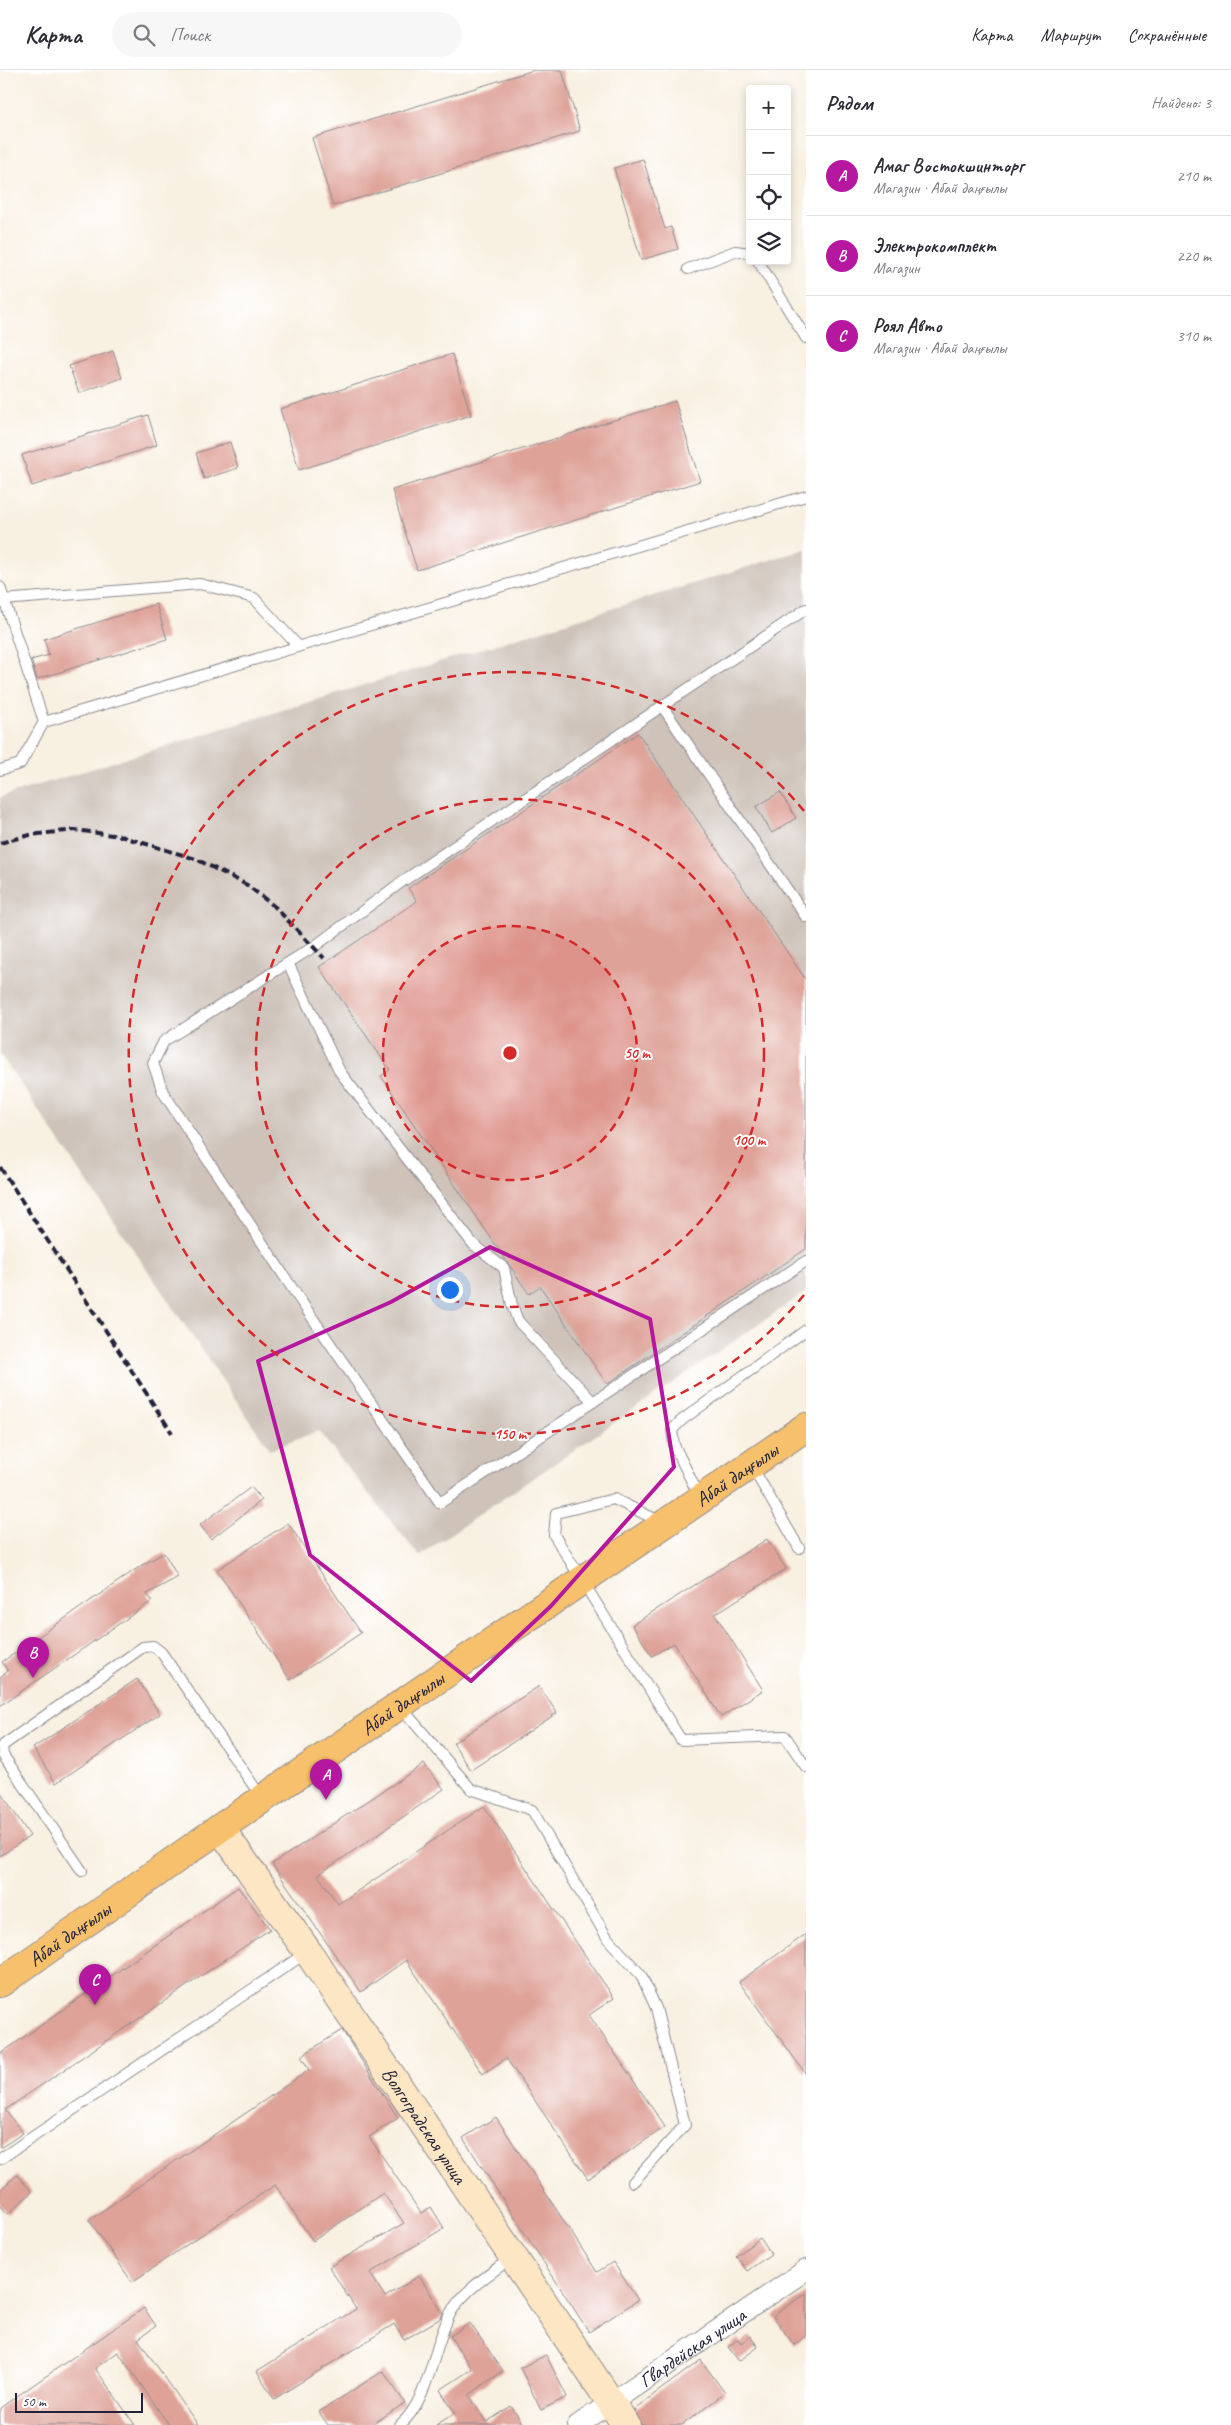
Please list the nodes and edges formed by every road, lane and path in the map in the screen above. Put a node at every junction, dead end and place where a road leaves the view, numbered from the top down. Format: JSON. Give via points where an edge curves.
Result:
{"nodes":[{"id":1,"x":746,"y":252,"type":"edge"},
{"id":2,"x":760,"y":265,"type":"edge"},
{"id":3,"x":688,"y":269,"type":"dead end"},
{"id":4,"x":806,"y":338,"type":"edge"},
{"id":5,"x":806,"y":496,"type":"edge"},
{"id":6,"x":0,"y":587,"type":"edge"},
{"id":7,"x":4,"y":600,"type":"junction"},
{"id":8,"x":806,"y":609,"type":"edge"},
{"id":9,"x":298,"y":646,"type":"junction"},
{"id":10,"x":662,"y":706,"type":"junction"},
{"id":11,"x":44,"y":722,"type":"junction"},
{"id":12,"x":0,"y":770,"type":"edge"},
{"id":13,"x":806,"y":917,"type":"edge"},
{"id":14,"x":288,"y":963,"type":"junction"},
{"id":15,"x":806,"y":1261,"type":"edge"},
{"id":16,"x":806,"y":1330,"type":"edge"},
{"id":17,"x":593,"y":1402,"type":"junction"},
{"id":18,"x":806,"y":1427,"type":"edge"},
{"id":19,"x":750,"y":1465,"type":"junction"},
{"id":20,"x":700,"y":1498,"type":"junction"},
{"id":21,"x":663,"y":1523,"type":"junction"},
{"id":22,"x":799,"y":1548,"type":"dead end"},
{"id":23,"x":582,"y":1582,"type":"junction"},
{"id":24,"x":399,"y":1705,"type":"junction"},
{"id":25,"x":802,"y":1753,"type":"edge"},
{"id":26,"x":806,"y":1767,"type":"edge"},
{"id":27,"x":262,"y":1799,"type":"junction"},
{"id":28,"x":220,"y":1828,"type":"junction"},
{"id":29,"x":82,"y":1871,"type":"dead end"},
{"id":30,"x":308,"y":1952,"type":"junction"},
{"id":31,"x":0,"y":1983,"type":"edge"},
{"id":32,"x":0,"y":2159,"type":"edge"},
{"id":33,"x":633,"y":2182,"type":"dead end"},
{"id":34,"x":513,"y":2257,"type":"junction"},
{"id":35,"x":806,"y":2270,"type":"edge"},
{"id":36,"x":619,"y":2414,"type":"edge"},
{"id":37,"x":400,"y":2425,"type":"edge"},
{"id":38,"x":578,"y":2425,"type":"edge"}],
"edges":[{"from":1,"to":3,"type":"lane","via":[[735,251]]},
{"from":2,"to":4,"type":"lane"},
{"from":5,"to":9,"type":"lane"},
{"from":6,"to":7,"type":"lane"},
{"from":7,"to":9,"type":"lane","via":[[200,584],[254,598]]},
{"from":7,"to":11,"type":"lane"},
{"from":8,"to":10,"type":"lane"},
{"from":9,"to":11,"type":"lane"},
{"from":10,"to":13,"type":"lane"},
{"from":10,"to":14,"type":"lane"},
{"from":11,"to":12,"type":"lane","via":[[20,764]]},
{"from":14,"to":17,"type":"lane","via":[[340,1072],[473,1244],[504,1268],[518,1321]]},
{"from":14,"to":17,"type":"lane","via":[[164,1041],[153,1063],[168,1100],[440,1503]]},
{"from":15,"to":17,"type":"lane"},
{"from":16,"to":20,"type":"lane","via":[[672,1430],[674,1444]]},
{"from":18,"to":19,"type":"main road","name":"Абай даңғылы"},
{"from":19,"to":20,"type":"main road","name":"Абай даңғылы"},
{"from":19,"to":22,"type":"lane"},
{"from":20,"to":21,"type":"main road","name":"Абай даңғылы"},
{"from":21,"to":23,"type":"main road","name":"Абай даңғылы"},
{"from":21,"to":23,"type":"lane","via":[[614,1499],[556,1514],[554,1535]]},
{"from":23,"to":24,"type":"main road","name":"Абай даңғылы"},
{"from":23,"to":25,"type":"lane","via":[[681,1740],[785,1736]]},
{"from":24,"to":27,"type":"main road","name":"Абай даңғылы"},
{"from":24,"to":33,"type":"lane","via":[[471,1790],[532,1810],[608,1939],[641,1975],[656,2008],[685,2124]]},
{"from":25,"to":26,"type":"lane"},
{"from":27,"to":28,"type":"main road","name":"Абай даңғылы"},
{"from":27,"to":29,"type":"lane","via":[[161,1652],[153,1646],[143,1647],[2,1746],[3,1755]]},
{"from":28,"to":30,"type":"street","name":"Волгоградская улица"},
{"from":28,"to":31,"type":"main road","name":"Абай даңғылы"},
{"from":30,"to":32,"type":"lane"},
{"from":30,"to":34,"type":"street","name":"Волгоградская улица"},
{"from":34,"to":36,"type":"street","name":"Волгоградская улица"},
{"from":34,"to":37,"type":"lane","via":[[470,2290],[450,2313],[418,2402]]},
{"from":35,"to":36,"type":"street","name":"Гвардейская улица"},
{"from":36,"to":38,"type":"street","name":"Гвардейская улица"}]}
